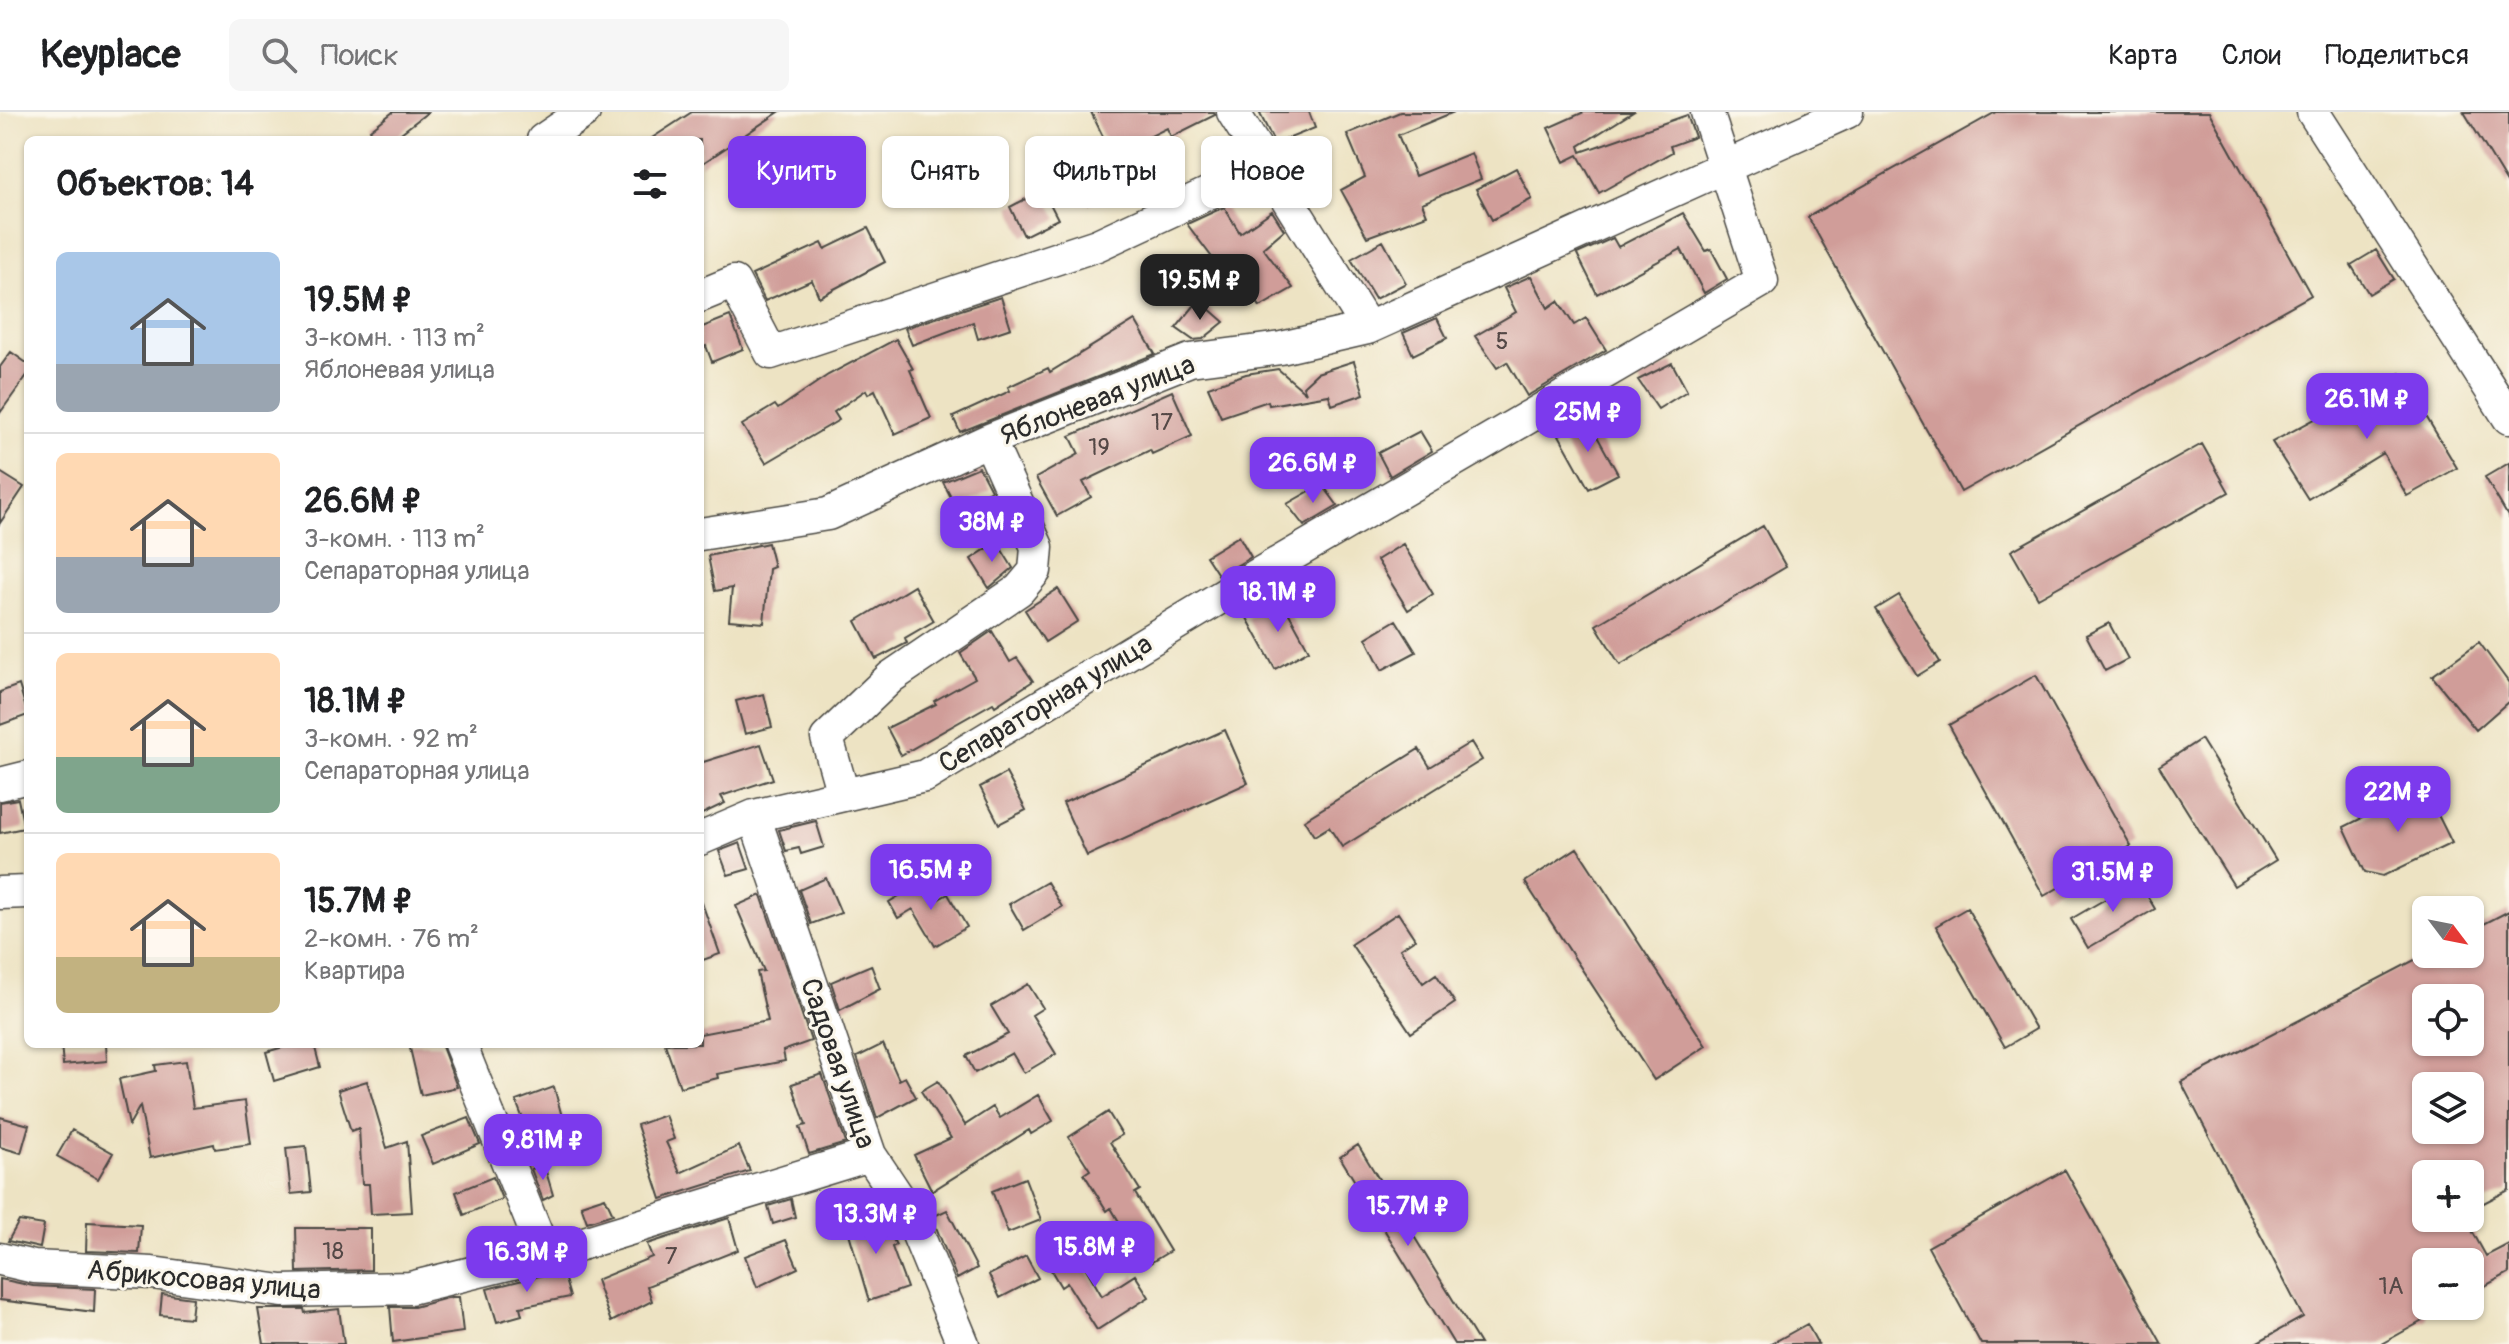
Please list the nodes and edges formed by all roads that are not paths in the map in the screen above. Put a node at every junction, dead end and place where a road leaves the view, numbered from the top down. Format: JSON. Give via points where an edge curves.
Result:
{"nodes":[{"id":1,"x":584,"y":112,"type":"edge"},
{"id":2,"x":1233,"y":112,"type":"edge"},
{"id":3,"x":1707,"y":112,"type":"edge"},
{"id":4,"x":1847,"y":112,"type":"edge"},
{"id":5,"x":2313,"y":112,"type":"edge"},
{"id":6,"x":549,"y":136,"type":"edge"},
{"id":7,"x":1249,"y":136,"type":"edge"},
{"id":8,"x":1724,"y":169,"type":"junction"},
{"id":9,"x":1201,"y":197,"type":"edge"},
{"id":10,"x":1295,"y":208,"type":"edge"},
{"id":11,"x":704,"y":294,"type":"edge"},
{"id":12,"x":1368,"y":328,"type":"junction"},
{"id":13,"x":2509,"y":418,"type":"edge"},
{"id":14,"x":989,"y":440,"type":"junction"},
{"id":15,"x":704,"y":533,"type":"edge"},
{"id":16,"x":24,"y":778,"type":"edge"},
{"id":17,"x":0,"y":784,"type":"edge"},
{"id":18,"x":843,"y":794,"type":"junction"},
{"id":19,"x":754,"y":816,"type":"junction"},
{"id":20,"x":704,"y":837,"type":"edge"},
{"id":21,"x":24,"y":892,"type":"edge"},
{"id":22,"x":0,"y":893,"type":"edge"},
{"id":23,"x":462,"y":1048,"type":"edge"},
{"id":24,"x":870,"y":1155,"type":"junction"},
{"id":25,"x":545,"y":1255,"type":"junction"},
{"id":26,"x":0,"y":1259,"type":"edge"},
{"id":27,"x":963,"y":1344,"type":"edge"}],
"edges":[{"from":1,"to":6,"type":"street"},
{"from":2,"to":7,"type":"street"},
{"from":3,"to":8,"type":"street"},
{"from":4,"to":8,"type":"street","name":"Яблоневая улица"},
{"from":5,"to":13,"type":"street"},
{"from":8,"to":12,"type":"street","name":"Яблоневая улица"},
{"from":8,"to":18,"type":"street","name":"Сепараторная улица","via":[[1762,281],[925,776]]},
{"from":9,"to":11,"type":"street","via":[[1097,245],[771,353],[734,282]]},
{"from":10,"to":12,"type":"street"},
{"from":12,"to":14,"type":"street","name":"Яблоневая улица","via":[[1281,348],[1190,360]]},
{"from":14,"to":15,"type":"street","name":"Яблоневая улица","via":[[828,514]]},
{"from":14,"to":18,"type":"street","via":[[1037,547],[1035,571],[1019,590],[891,677],[827,738]]},
{"from":16,"to":17,"type":"street"},
{"from":18,"to":19,"type":"street","name":"Сепараторная улица"},
{"from":19,"to":20,"type":"street","name":"Сепараторная улица"},
{"from":19,"to":24,"type":"street","name":"Садовая улица"},
{"from":21,"to":22,"type":"street"},
{"from":23,"to":25,"type":"street"},
{"from":24,"to":25,"type":"street","name":"Абрикосовая улица"},
{"from":24,"to":27,"type":"street","name":"Садовая улица","via":[[910,1215]]},
{"from":25,"to":26,"type":"street","name":"Абрикосовая улица","via":[[410,1288],[282,1291],[152,1273],[34,1267]]}]}
